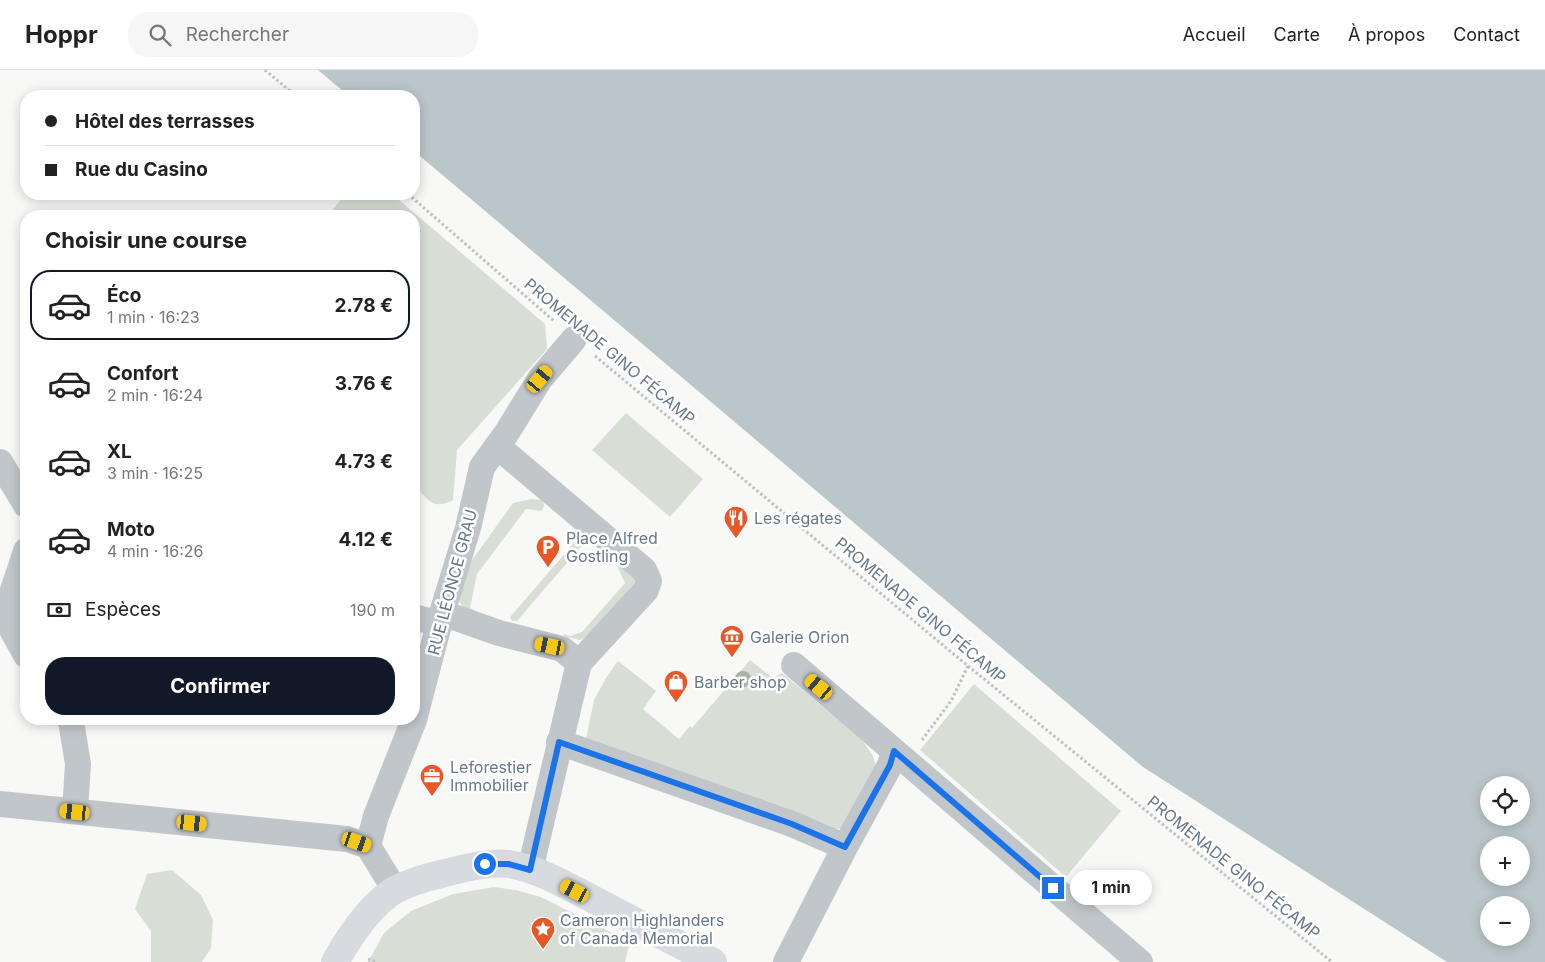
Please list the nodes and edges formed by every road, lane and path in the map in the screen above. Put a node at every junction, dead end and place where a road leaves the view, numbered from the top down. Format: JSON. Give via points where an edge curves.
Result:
{"nodes":[{"id":1,"x":266,"y":70,"type":"edge"},
{"id":2,"x":289,"y":90,"type":"edge"},
{"id":3,"x":415,"y":200,"type":"edge"},
{"id":4,"x":574,"y":339,"type":"junction"},
{"id":5,"x":497,"y":446,"type":"junction"},
{"id":6,"x":0,"y":462,"type":"edge"},
{"id":7,"x":20,"y":495,"type":"edge"},
{"id":8,"x":20,"y":569,"type":"edge"},
{"id":9,"x":420,"y":617,"type":"edge"},
{"id":10,"x":441,"y":619,"type":"junction"},
{"id":11,"x":20,"y":643,"type":"edge"},
{"id":12,"x":579,"y":663,"type":"junction"},
{"id":13,"x":794,"y":665,"type":"dead end"},
{"id":14,"x":968,"y":666,"type":"junction"},
{"id":15,"x":420,"y":698,"type":"edge"},
{"id":16,"x":70,"y":725,"type":"edge"},
{"id":17,"x":412,"y":725,"type":"edge"},
{"id":18,"x":559,"y":742,"type":"junction"},
{"id":19,"x":901,"y":757,"type":"junction"},
{"id":20,"x":0,"y":804,"type":"edge"},
{"id":21,"x":75,"y":812,"type":"junction"},
{"id":22,"x":368,"y":846,"type":"junction"},
{"id":23,"x":845,"y":847,"type":"junction"},
{"id":24,"x":530,"y":870,"type":"junction"},
{"id":25,"x":395,"y":890,"type":"junction"},
{"id":26,"x":368,"y":959,"type":"dead end"},
{"id":27,"x":335,"y":962,"type":"edge"},
{"id":28,"x":376,"y":962,"type":"edge"},
{"id":29,"x":713,"y":962,"type":"edge"},
{"id":30,"x":786,"y":962,"type":"edge"},
{"id":31,"x":1140,"y":962,"type":"edge"},
{"id":32,"x":1332,"y":962,"type":"edge"}],
"edges":[{"from":1,"to":2,"type":"path"},
{"from":3,"to":4,"type":"path","name":"PROMENADE GINO FÉCAMP"},
{"from":4,"to":5,"type":"street","name":"RUE LÉONCE GRAU","via":[[540,379]]},
{"from":4,"to":14,"type":"path","name":"PROMENADE GINO FÉCAMP"},
{"from":5,"to":10,"type":"street","name":"RUE LÉONCE GRAU","via":[[482,467]]},
{"from":5,"to":12,"type":"street","via":[[644,570],[649,580],[646,590]]},
{"from":6,"to":7,"type":"street"},
{"from":8,"to":11,"type":"street","via":[[11,596],[12,628]]},
{"from":9,"to":10,"type":"street"},
{"from":10,"to":12,"type":"street","via":[[562,649]]},
{"from":10,"to":15,"type":"street","name":"RUE LÉONCE GRAU"},
{"from":12,"to":18,"type":"street"},
{"from":13,"to":19,"type":"street"},
{"from":14,"to":19,"type":"path","via":[[951,702],[913,753]]},
{"from":14,"to":32,"type":"path","name":"PROMENADE GINO FÉCAMP"},
{"from":16,"to":21,"type":"street","via":[[78,764]]},
{"from":17,"to":22,"type":"street","name":"RUE LÉONCE GRAU","via":[[376,816]]},
{"from":18,"to":23,"type":"street","via":[[792,824]]},
{"from":18,"to":24,"type":"street"},
{"from":19,"to":23,"type":"street","via":[[890,765]]},
{"from":19,"to":31,"type":"street"},
{"from":20,"to":21,"type":"street"},
{"from":21,"to":22,"type":"street","via":[[346,839]]},
{"from":22,"to":25,"type":"street"},
{"from":23,"to":30,"type":"street"},
{"from":24,"to":25,"type":"main road","via":[[508,864],[485,864],[424,879]]},
{"from":24,"to":29,"type":"main road"},
{"from":25,"to":27,"type":"main road","via":[[370,912]]},
{"from":26,"to":28,"type":"path"}]}
